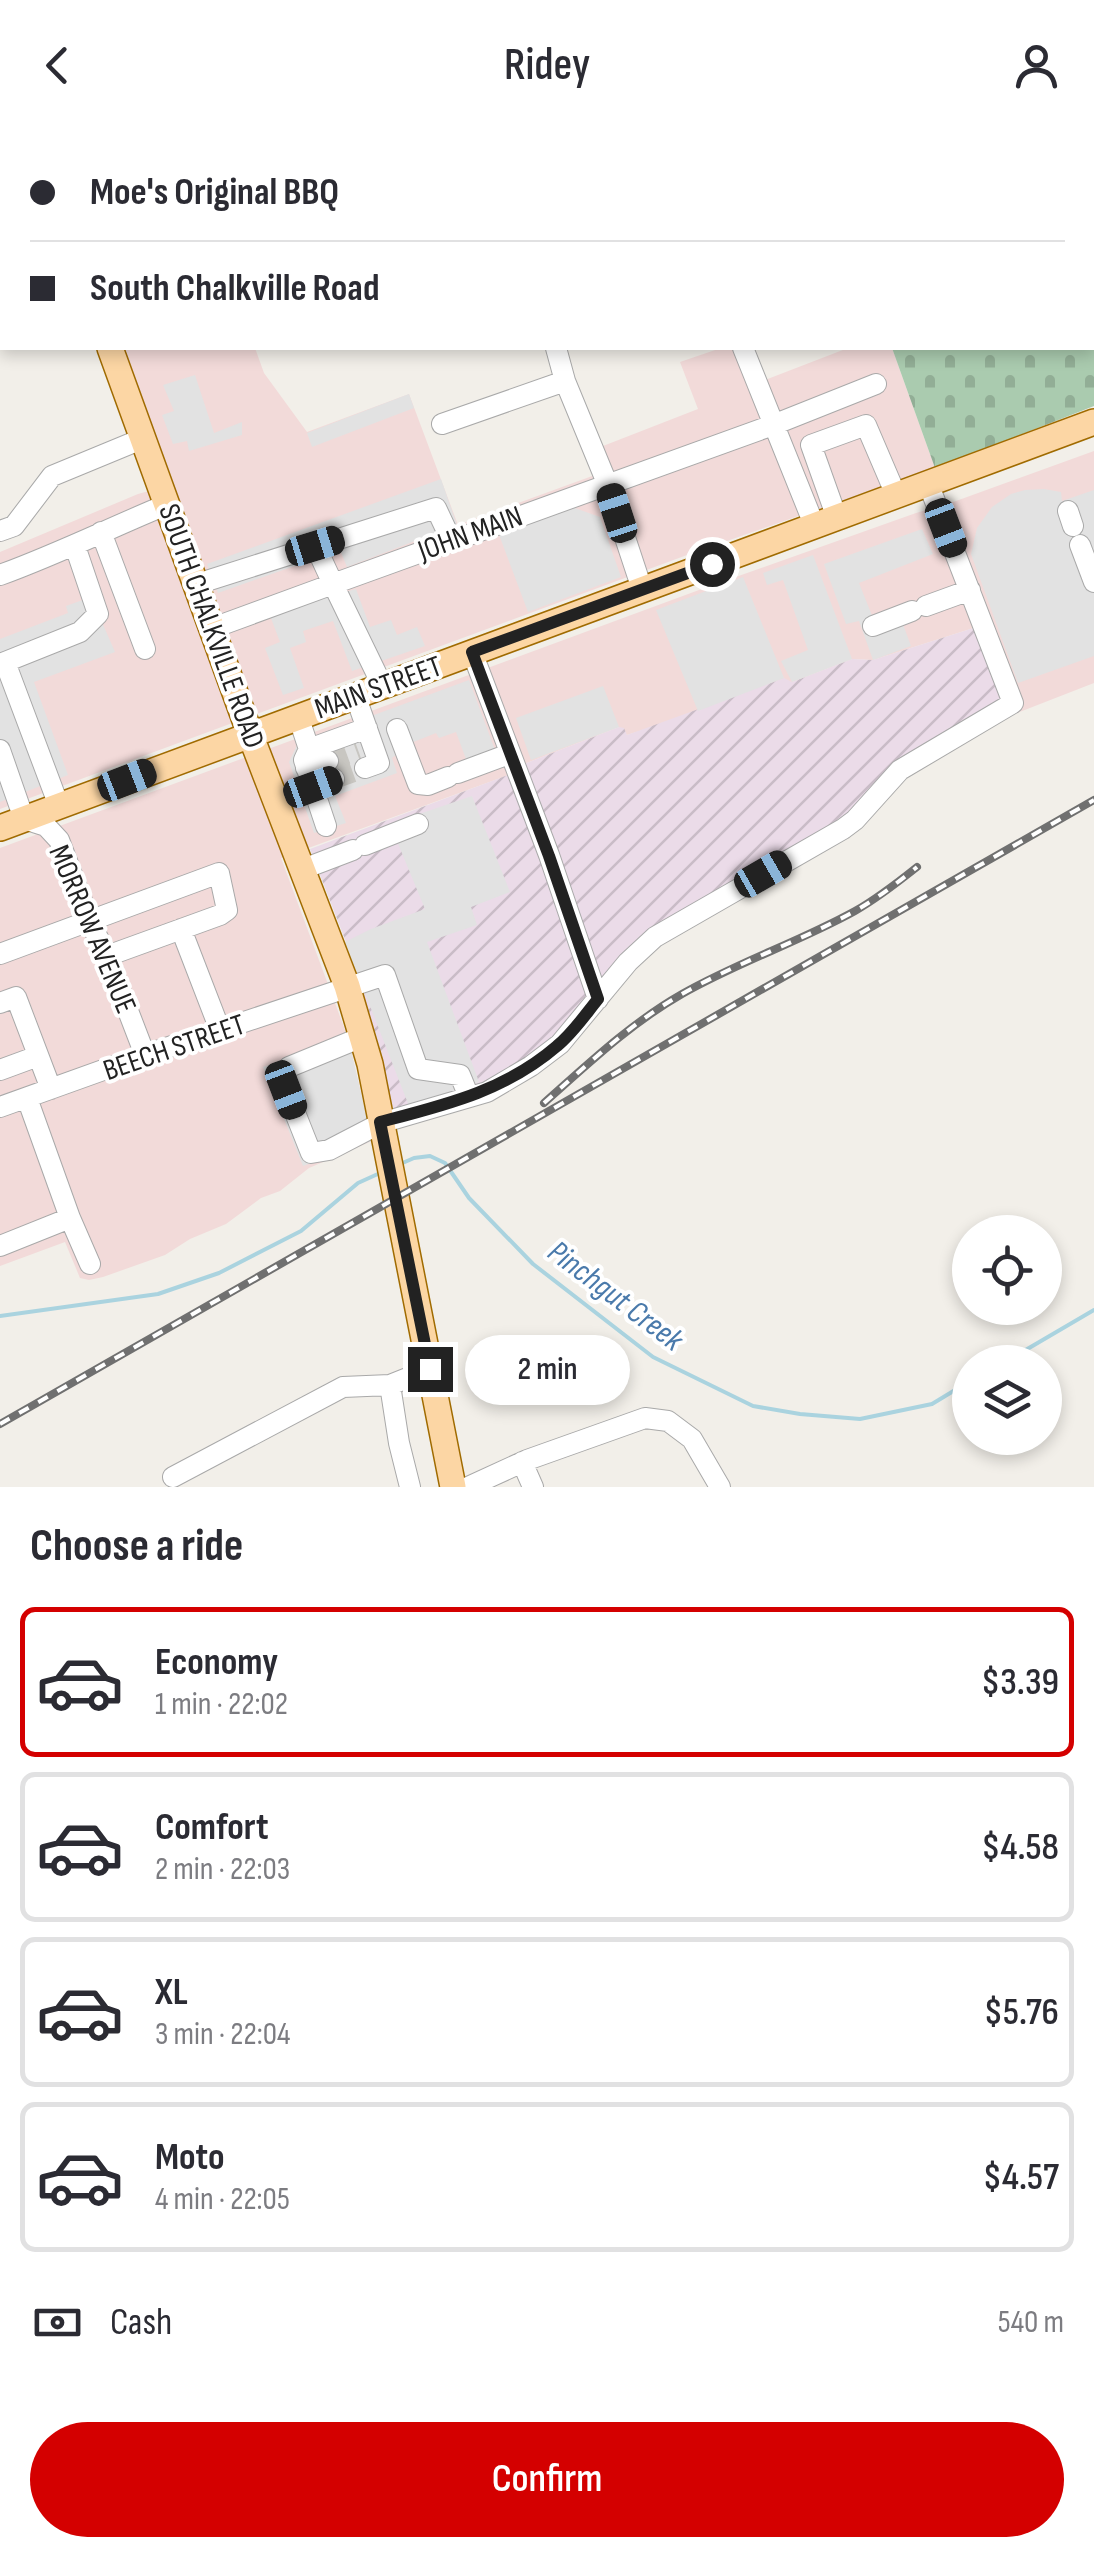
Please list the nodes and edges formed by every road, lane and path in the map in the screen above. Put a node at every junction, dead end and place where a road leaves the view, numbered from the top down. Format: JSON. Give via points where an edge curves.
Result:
{"nodes":[{"id":1,"x":111,"y":350,"type":"edge"},
{"id":2,"x":557,"y":350,"type":"edge"},
{"id":3,"x":744,"y":350,"type":"edge"},
{"id":4,"x":565,"y":380,"type":"junction"},
{"id":5,"x":876,"y":384,"type":"dead end"},
{"id":6,"x":442,"y":424,"type":"dead end"},
{"id":7,"x":773,"y":424,"type":"junction"},
{"id":8,"x":1093,"y":425,"type":"edge"},
{"id":9,"x":144,"y":438,"type":"junction"},
{"id":10,"x":607,"y":482,"type":"junction"},
{"id":11,"x":928,"y":483,"type":"junction"},
{"id":12,"x":896,"y":496,"type":"junction"},
{"id":13,"x":168,"y":504,"type":"junction"},
{"id":14,"x":826,"y":523,"type":"junction"},
{"id":15,"x":1073,"y":527,"type":"dead end"},
{"id":16,"x":7,"y":528,"type":"edge"},
{"id":17,"x":102,"y":532,"type":"junction"},
{"id":18,"x":451,"y":540,"type":"junction"},
{"id":19,"x":74,"y":546,"type":"junction"},
{"id":20,"x":315,"y":546,"type":"junction"},
{"id":21,"x":0,"y":575,"type":"edge"},
{"id":22,"x":1094,"y":582,"type":"edge"},
{"id":23,"x":197,"y":584,"type":"junction"},
{"id":24,"x":333,"y":584,"type":"junction"},
{"id":25,"x":642,"y":589,"type":"junction"},
{"id":26,"x":970,"y":590,"type":"junction"},
{"id":27,"x":873,"y":626,"type":"dead end"},
{"id":28,"x":213,"y":628,"type":"junction"},
{"id":29,"x":145,"y":648,"type":"dead end"},
{"id":30,"x":472,"y":652,"type":"junction"},
{"id":31,"x":2,"y":663,"type":"edge"},
{"id":32,"x":382,"y":685,"type":"junction"},
{"id":33,"x":355,"y":695,"type":"junction"},
{"id":34,"x":298,"y":716,"type":"junction"},
{"id":35,"x":397,"y":729,"type":"dead end"},
{"id":36,"x":250,"y":734,"type":"junction"},
{"id":37,"x":0,"y":750,"type":"edge"},
{"id":38,"x":509,"y":754,"type":"junction"},
{"id":39,"x":318,"y":769,"type":"junction"},
{"id":40,"x":276,"y":800,"type":"junction"},
{"id":41,"x":59,"y":806,"type":"junction"},
{"id":42,"x":12,"y":824,"type":"edge"},
{"id":43,"x":418,"y":824,"type":"dead end"},
{"id":44,"x":326,"y":826,"type":"dead end"},
{"id":45,"x":303,"y":869,"type":"junction"},
{"id":46,"x":90,"y":922,"type":"junction"},
{"id":47,"x":181,"y":929,"type":"junction"},
{"id":48,"x":0,"y":954,"type":"edge"},
{"id":49,"x":107,"y":956,"type":"junction"},
{"id":50,"x":347,"y":986,"type":"junction"},
{"id":51,"x":598,"y":999,"type":"junction"},
{"id":52,"x":0,"y":1003,"type":"edge"},
{"id":53,"x":220,"y":1030,"type":"junction"},
{"id":54,"x":362,"y":1037,"type":"junction"},
{"id":55,"x":145,"y":1055,"type":"junction"},
{"id":56,"x":38,"y":1056,"type":"junction"},
{"id":57,"x":0,"y":1070,"type":"edge"},
{"id":58,"x":51,"y":1090,"type":"junction"},
{"id":59,"x":469,"y":1097,"type":"junction"},
{"id":60,"x":26,"y":1098,"type":"junction"},
{"id":61,"x":0,"y":1107,"type":"edge"},
{"id":62,"x":383,"y":1134,"type":"junction"},
{"id":63,"x":70,"y":1218,"type":"junction"},
{"id":64,"x":0,"y":1246,"type":"edge"},
{"id":65,"x":90,"y":1264,"type":"dead end"},
{"id":66,"x":430,"y":1369,"type":"junction"},
{"id":67,"x":390,"y":1386,"type":"junction"},
{"id":68,"x":522,"y":1462,"type":"junction"},
{"id":69,"x":174,"y":1477,"type":"dead end"},
{"id":70,"x":410,"y":1487,"type":"edge"},
{"id":71,"x":453,"y":1487,"type":"edge"},
{"id":72,"x":468,"y":1487,"type":"edge"},
{"id":73,"x":532,"y":1487,"type":"edge"},
{"id":74,"x":720,"y":1487,"type":"edge"}],
"edges":[{"from":1,"to":9,"type":"main road","name":"SOUTH CHALKVILLE ROAD"},
{"from":2,"to":4,"type":"street"},
{"from":3,"to":7,"type":"street"},
{"from":4,"to":6,"type":"street"},
{"from":4,"to":10,"type":"street"},
{"from":5,"to":7,"type":"street","name":"JOHN MAIN"},
{"from":7,"to":10,"type":"street","name":"JOHN MAIN"},
{"from":7,"to":14,"type":"street"},
{"from":8,"to":11,"type":"main road","name":"MAIN STREET"},
{"from":9,"to":13,"type":"main road","name":"SOUTH CHALKVILLE ROAD"},
{"from":9,"to":16,"type":"street","via":[[52,476]]},
{"from":10,"to":18,"type":"street","name":"JOHN MAIN"},
{"from":10,"to":25,"type":"street"},
{"from":11,"to":12,"type":"main road","name":"MAIN STREET"},
{"from":11,"to":26,"type":"street"},
{"from":12,"to":14,"type":"main road","name":"MAIN STREET"},
{"from":12,"to":14,"type":"street","via":[[866,424],[810,444]]},
{"from":13,"to":17,"type":"street"},
{"from":13,"to":23,"type":"main road","name":"SOUTH CHALKVILLE ROAD"},
{"from":14,"to":25,"type":"main road","name":"MAIN STREET"},
{"from":15,"to":22,"type":"street"},
{"from":17,"to":19,"type":"street"},
{"from":17,"to":29,"type":"street"},
{"from":18,"to":20,"type":"street","via":[[436,508]]},
{"from":18,"to":24,"type":"street","name":"JOHN MAIN"},
{"from":19,"to":21,"type":"street"},
{"from":19,"to":31,"type":"street","via":[[98,614],[80,632]]},
{"from":20,"to":23,"type":"street"},
{"from":20,"to":24,"type":"street"},
{"from":23,"to":28,"type":"main road","name":"SOUTH CHALKVILLE ROAD"},
{"from":24,"to":28,"type":"street","name":"JOHN MAIN"},
{"from":24,"to":32,"type":"street"},
{"from":25,"to":30,"type":"main road","name":"MAIN STREET"},
{"from":26,"to":27,"type":"street"},
{"from":26,"to":51,"type":"street","via":[[1013,703],[900,770],[843,829],[656,936]]},
{"from":28,"to":36,"type":"main road","name":"SOUTH CHALKVILLE ROAD"},
{"from":30,"to":32,"type":"main road","name":"MAIN STREET"},
{"from":30,"to":38,"type":"street"},
{"from":31,"to":41,"type":"street"},
{"from":32,"to":33,"type":"main road","name":"MAIN STREET"},
{"from":33,"to":34,"type":"main road","name":"MAIN STREET"},
{"from":33,"to":39,"type":"street","via":[[366,748]]},
{"from":34,"to":36,"type":"main road","name":"MAIN STREET"},
{"from":34,"to":39,"type":"street"},
{"from":35,"to":38,"type":"street","via":[[418,784]]},
{"from":36,"to":40,"type":"main road","name":"SOUTH CHALKVILLE ROAD"},
{"from":36,"to":41,"type":"main road","name":"MAIN STREET"},
{"from":37,"to":42,"type":"street"},
{"from":38,"to":51,"type":"street"},
{"from":39,"to":40,"type":"street"},
{"from":39,"to":44,"type":"street"},
{"from":40,"to":45,"type":"main road","name":"SOUTH CHALKVILLE ROAD"},
{"from":41,"to":42,"type":"main road","name":"MAIN STREET"},
{"from":42,"to":46,"type":"street","name":"MORROW AVENUE","via":[[46,826],[59,840]]},
{"from":43,"to":45,"type":"street"},
{"from":45,"to":50,"type":"main road","name":"SOUTH CHALKVILLE ROAD"},
{"from":46,"to":47,"type":"street","via":[[219,873],[226,910]]},
{"from":46,"to":48,"type":"street"},
{"from":46,"to":49,"type":"street","name":"MORROW AVENUE"},
{"from":47,"to":49,"type":"street"},
{"from":47,"to":53,"type":"street"},
{"from":49,"to":55,"type":"street","name":"MORROW AVENUE"},
{"from":50,"to":53,"type":"street","name":"BEECH STREET"},
{"from":50,"to":54,"type":"main road","name":"SOUTH CHALKVILLE ROAD"},
{"from":50,"to":59,"type":"street","name":"BEECH STREET","via":[[385,975],[418,1069],[460,1075]]},
{"from":51,"to":59,"type":"street","via":[[532,1066]]},
{"from":52,"to":56,"type":"street","via":[[16,998]]},
{"from":53,"to":55,"type":"street","name":"BEECH STREET"},
{"from":54,"to":62,"type":"main road","name":"SOUTH CHALKVILLE ROAD"},
{"from":54,"to":62,"type":"street","via":[[289,1067],[286,1090],[311,1152]]},
{"from":55,"to":58,"type":"street","name":"BEECH STREET"},
{"from":56,"to":57,"type":"street"},
{"from":56,"to":58,"type":"street"},
{"from":58,"to":60,"type":"street","name":"BEECH STREET"},
{"from":59,"to":62,"type":"street"},
{"from":60,"to":61,"type":"street","name":"BEECH STREET"},
{"from":60,"to":63,"type":"street"},
{"from":62,"to":66,"type":"main road","name":"SOUTH CHALKVILLE ROAD"},
{"from":63,"to":64,"type":"street"},
{"from":63,"to":65,"type":"street"},
{"from":66,"to":67,"type":"street"},
{"from":66,"to":71,"type":"main road","name":"SOUTH CHALKVILLE ROAD"},
{"from":67,"to":69,"type":"street","via":[[344,1387]]},
{"from":67,"to":70,"type":"street"},
{"from":68,"to":72,"type":"street"},
{"from":68,"to":73,"type":"street"},
{"from":68,"to":74,"type":"street","via":[[644,1418],[668,1422],[692,1439]]}]}
